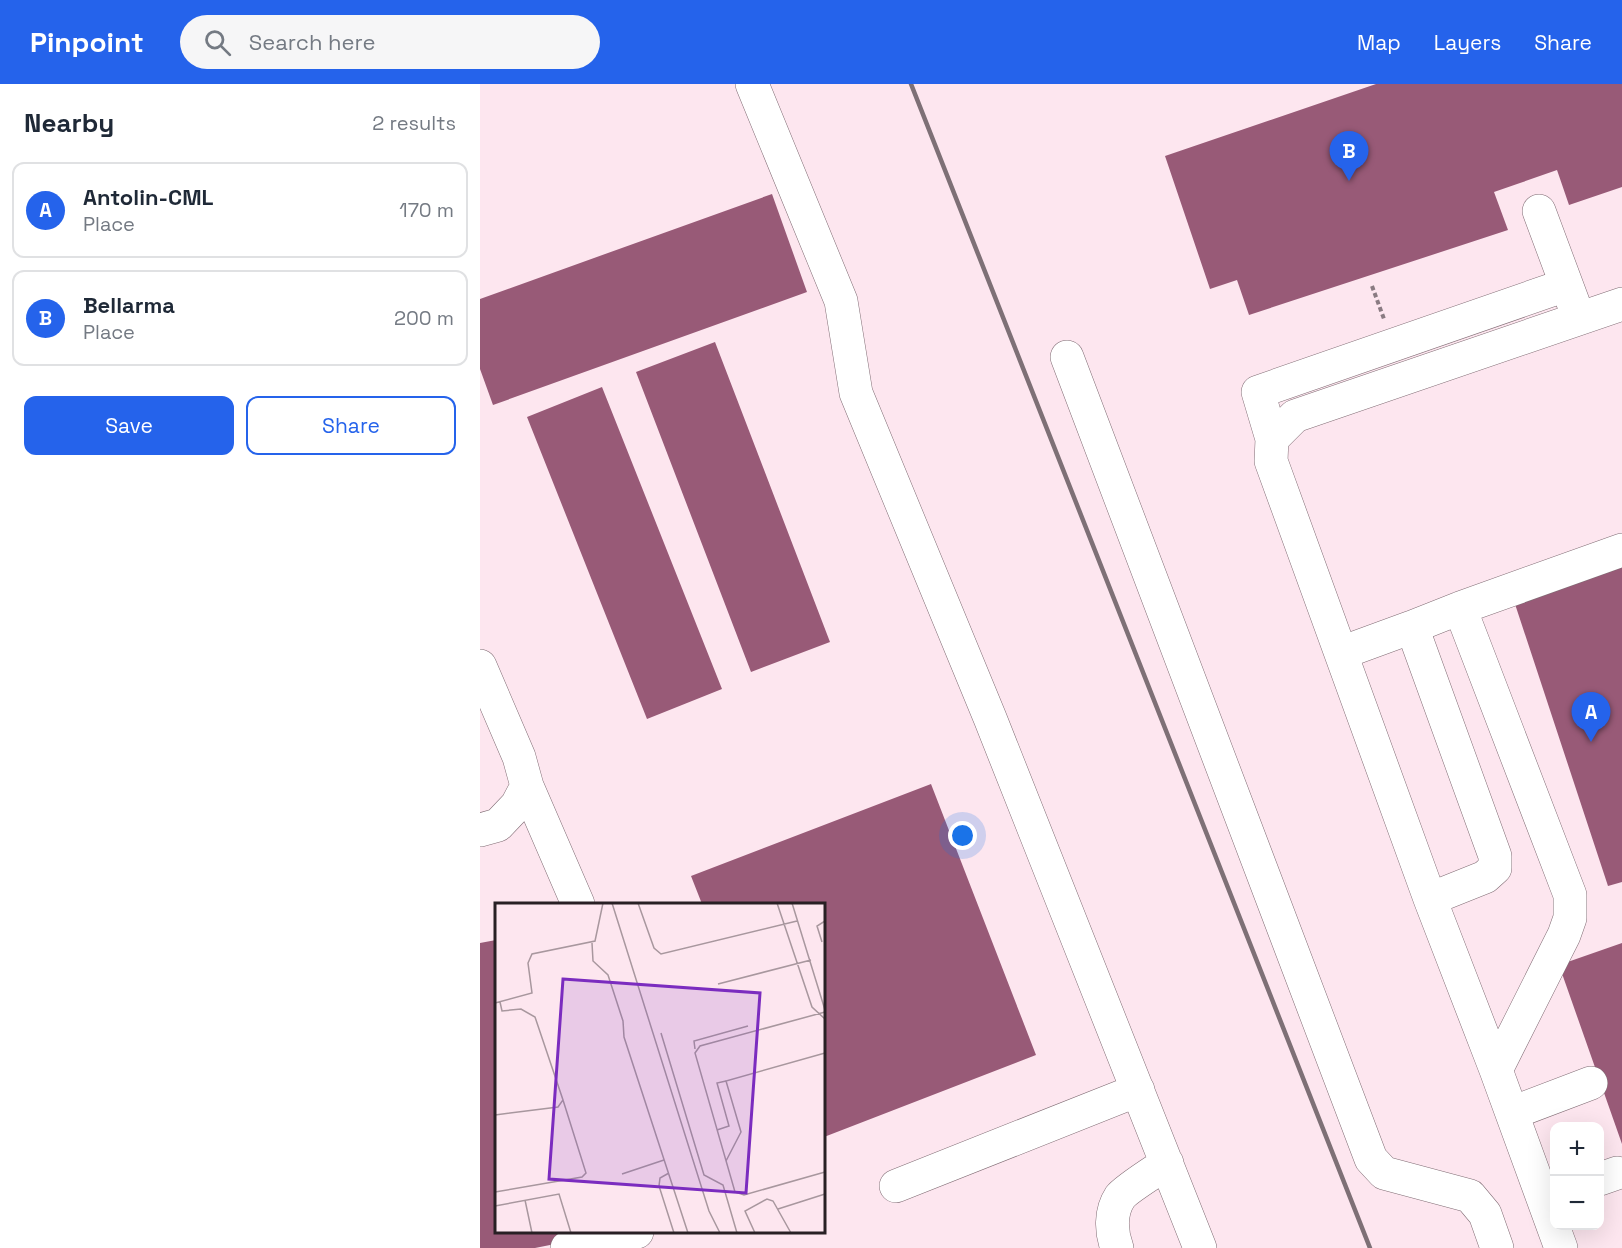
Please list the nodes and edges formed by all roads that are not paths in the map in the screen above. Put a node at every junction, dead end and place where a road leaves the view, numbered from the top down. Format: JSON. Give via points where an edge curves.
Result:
{"nodes":[{"id":1,"x":752,"y":84,"type":"edge"},
{"id":2,"x":1539,"y":211,"type":"dead end"},
{"id":3,"x":1566,"y":285,"type":"junction"},
{"id":4,"x":1622,"y":304,"type":"edge"},
{"id":5,"x":1580,"y":318,"type":"junction"},
{"id":6,"x":1067,"y":357,"type":"dead end"},
{"id":7,"x":1272,"y":439,"type":"junction"},
{"id":8,"x":1622,"y":550,"type":"edge"},
{"id":9,"x":1460,"y":608,"type":"junction"},
{"id":10,"x":1412,"y":627,"type":"junction"},
{"id":11,"x":1341,"y":653,"type":"junction"},
{"id":12,"x":480,"y":666,"type":"edge"},
{"id":13,"x":527,"y":786,"type":"junction"},
{"id":14,"x":480,"y":830,"type":"edge"},
{"id":15,"x":1430,"y":899,"type":"junction"},
{"id":16,"x":578,"y":903,"type":"edge"},
{"id":17,"x":1496,"y":1070,"type":"junction"},
{"id":18,"x":1591,"y":1083,"type":"dead end"},
{"id":19,"x":1138,"y":1090,"type":"junction"},
{"id":20,"x":1512,"y":1113,"type":"junction"},
{"id":21,"x":1167,"y":1163,"type":"junction"},
{"id":22,"x":896,"y":1186,"type":"dead end"},
{"id":23,"x":1548,"y":1196,"type":"edge"},
{"id":24,"x":633,"y":1233,"type":"edge"},
{"id":25,"x":567,"y":1248,"type":"edge"},
{"id":26,"x":1117,"y":1248,"type":"edge"},
{"id":27,"x":1200,"y":1248,"type":"edge"},
{"id":28,"x":1497,"y":1248,"type":"edge"},
{"id":29,"x":1560,"y":1248,"type":"edge"}],
"edges":[{"from":1,"to":19,"type":"street","via":[[841,301],[856,393]]},
{"from":2,"to":3,"type":"street"},
{"from":3,"to":5,"type":"street"},
{"from":3,"to":7,"type":"street","via":[[1258,392]]},
{"from":4,"to":5,"type":"street"},
{"from":5,"to":7,"type":"street","via":[[1295,416]]},
{"from":6,"to":28,"type":"street","via":[[1371,1159],[1384,1173],[1470,1196],[1485,1214]]},
{"from":7,"to":11,"type":"street","via":[[1271,461]]},
{"from":8,"to":9,"type":"street"},
{"from":9,"to":10,"type":"street"},
{"from":9,"to":17,"type":"street","via":[[1570,895],[1570,918],[1564,936]]},
{"from":10,"to":11,"type":"street"},
{"from":10,"to":15,"type":"street","via":[[1495,856],[1496,868],[1485,877]]},
{"from":11,"to":15,"type":"street"},
{"from":12,"to":13,"type":"street","via":[[519,757]]},
{"from":13,"to":14,"type":"street","via":[[517,805],[498,825]]},
{"from":13,"to":16,"type":"street"},
{"from":15,"to":17,"type":"street"},
{"from":17,"to":20,"type":"street"},
{"from":18,"to":20,"type":"street"},
{"from":19,"to":21,"type":"street"},
{"from":19,"to":22,"type":"street"},
{"from":20,"to":23,"type":"street"},
{"from":21,"to":26,"type":"street","via":[[1121,1196],[1112,1218]]},
{"from":21,"to":27,"type":"street"},
{"from":23,"to":29,"type":"street"},
{"from":24,"to":25,"type":"street"}]}
